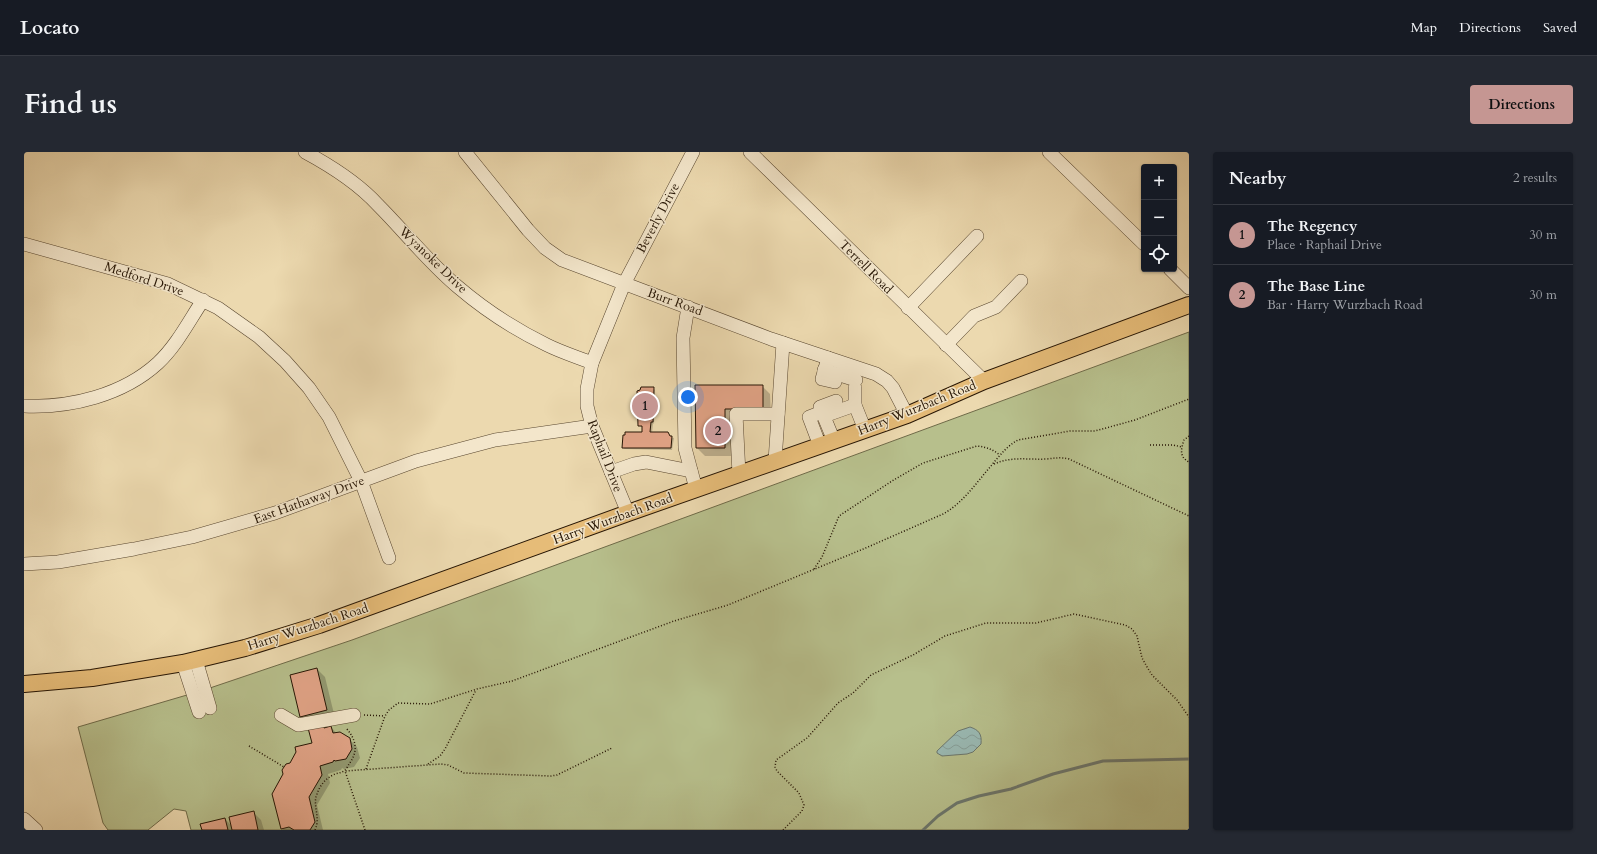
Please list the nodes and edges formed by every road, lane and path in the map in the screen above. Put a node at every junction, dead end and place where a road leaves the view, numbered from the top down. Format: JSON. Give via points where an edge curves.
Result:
{"nodes":[{"id":1,"x":305,"y":152,"type":"edge"},
{"id":2,"x":465,"y":152,"type":"edge"},
{"id":3,"x":693,"y":152,"type":"edge"},
{"id":4,"x":750,"y":152,"type":"edge"},
{"id":5,"x":1049,"y":152,"type":"edge"},
{"id":6,"x":977,"y":236,"type":"dead end"},
{"id":7,"x":1141,"y":241,"type":"edge"},
{"id":8,"x":24,"y":244,"type":"edge"},
{"id":9,"x":1173,"y":272,"type":"edge"},
{"id":10,"x":1021,"y":281,"type":"dead end"},
{"id":11,"x":624,"y":284,"type":"junction"},
{"id":12,"x":1189,"y":288,"type":"edge"},
{"id":13,"x":203,"y":300,"type":"junction"},
{"id":14,"x":1189,"y":305,"type":"edge"},
{"id":15,"x":688,"y":307,"type":"junction"},
{"id":16,"x":908,"y":308,"type":"junction"},
{"id":17,"x":784,"y":343,"type":"junction"},
{"id":18,"x":946,"y":345,"type":"junction"},
{"id":19,"x":828,"y":358,"type":"junction"},
{"id":20,"x":592,"y":363,"type":"junction"},
{"id":21,"x":824,"y":370,"type":"junction"},
{"id":22,"x":984,"y":381,"type":"junction"},
{"id":23,"x":848,"y":389,"type":"junction"},
{"id":24,"x":1189,"y":399,"type":"edge"},
{"id":25,"x":24,"y":406,"type":"edge"},
{"id":26,"x":778,"y":414,"type":"junction"},
{"id":27,"x":823,"y":414,"type":"junction"},
{"id":28,"x":907,"y":415,"type":"junction"},
{"id":29,"x":592,"y":426,"type":"junction"},
{"id":30,"x":865,"y":430,"type":"junction"},
{"id":31,"x":1189,"y":436,"type":"edge"},
{"id":32,"x":827,"y":443,"type":"junction"},
{"id":33,"x":1150,"y":445,"type":"dead end"},
{"id":34,"x":1182,"y":447,"type":"junction"},
{"id":35,"x":1000,"y":455,"type":"junction"},
{"id":36,"x":775,"y":461,"type":"junction"},
{"id":37,"x":1189,"y":462,"type":"edge"},
{"id":38,"x":992,"y":464,"type":"junction"},
{"id":39,"x":691,"y":471,"type":"junction"},
{"id":40,"x":611,"y":472,"type":"junction"},
{"id":41,"x":739,"y":474,"type":"junction"},
{"id":42,"x":361,"y":481,"type":"junction"},
{"id":43,"x":696,"y":490,"type":"junction"},
{"id":44,"x":628,"y":513,"type":"junction"},
{"id":45,"x":1189,"y":516,"type":"edge"},
{"id":46,"x":389,"y":558,"type":"dead end"},
{"id":47,"x":24,"y":564,"type":"edge"},
{"id":48,"x":813,"y":570,"type":"junction"},
{"id":49,"x":189,"y":661,"type":"junction"},
{"id":50,"x":24,"y":684,"type":"edge"},
{"id":51,"x":477,"y":689,"type":"junction"},
{"id":52,"x":204,"y":710,"type":"dead end"},
{"id":53,"x":281,"y":715,"type":"dead end"},
{"id":54,"x":354,"y":715,"type":"joint"},
{"id":55,"x":385,"y":716,"type":"junction"},
{"id":56,"x":1189,"y":717,"type":"edge"},
{"id":57,"x":333,"y":718,"type":"junction"},
{"id":58,"x":249,"y":746,"type":"dead end"},
{"id":59,"x":612,"y":748,"type":"dead end"},
{"id":60,"x":426,"y":765,"type":"junction"},
{"id":61,"x":284,"y":767,"type":"dead end"},
{"id":62,"x":366,"y":769,"type":"junction"},
{"id":63,"x":345,"y":771,"type":"junction"},
{"id":64,"x":25,"y":821,"type":"edge"},
{"id":65,"x":36,"y":830,"type":"edge"},
{"id":66,"x":316,"y":830,"type":"edge"},
{"id":67,"x":365,"y":830,"type":"edge"},
{"id":68,"x":783,"y":830,"type":"edge"}],
"edges":[{"from":1,"to":20,"type":"street","name":"Wyanoke Drive","via":[[325,163],[378,204],[459,288],[518,330],[548,346]]},
{"from":2,"to":11,"type":"street","name":"Burr Road","via":[[545,248],[562,260]]},
{"from":3,"to":11,"type":"street","name":"Beverly Drive"},
{"from":4,"to":16,"type":"street","name":"Terrell Road"},
{"from":5,"to":7,"type":"street"},
{"from":6,"to":16,"type":"street"},
{"from":8,"to":13,"type":"street","name":"Medford Drive","via":[[168,284]]},
{"from":9,"to":12,"type":"street"},
{"from":10,"to":18,"type":"street","via":[[996,307],[974,316]]},
{"from":11,"to":15,"type":"street","name":"Burr Road"},
{"from":11,"to":20,"type":"street","name":"Raphail Drive"},
{"from":13,"to":25,"type":"street","via":[[178,339],[159,362],[118,389],[88,400]]},
{"from":13,"to":42,"type":"street","name":"Medford Drive","via":[[259,337],[304,382],[330,417]]},
{"from":14,"to":22,"type":"main road","name":"Harry Wurzbach Road"},
{"from":15,"to":17,"type":"street","name":"Burr Road"},
{"from":15,"to":39,"type":"street","via":[[684,338],[685,448]]},
{"from":16,"to":18,"type":"street","name":"Terrell Road"},
{"from":17,"to":19,"type":"street","name":"Burr Road"},
{"from":17,"to":26,"type":"street"},
{"from":18,"to":22,"type":"street","name":"Terrell Road"},
{"from":19,"to":21,"type":"street"},
{"from":19,"to":23,"type":"street","name":"Burr Road"},
{"from":20,"to":29,"type":"street","name":"Raphail Drive","via":[[587,389],[587,406]]},
{"from":21,"to":23,"type":"street"},
{"from":21,"to":23,"type":"street","via":[[822,379]]},
{"from":22,"to":28,"type":"main road","name":"Harry Wurzbach Road"},
{"from":23,"to":27,"type":"street"},
{"from":23,"to":27,"type":"street","via":[[820,407]]},
{"from":23,"to":28,"type":"street","name":"Burr Road","via":[[876,374],[893,388]]},
{"from":23,"to":30,"type":"street"},
{"from":24,"to":35,"type":"path","via":[[1134,420],[1095,431],[1070,431],[1018,440]]},
{"from":26,"to":36,"type":"street"},
{"from":26,"to":41,"type":"street","via":[[736,414]]},
{"from":27,"to":32,"type":"street","via":[[809,417]]},
{"from":28,"to":30,"type":"main road","name":"Harry Wurzbach Road"},
{"from":29,"to":40,"type":"street","name":"Raphail Drive"},
{"from":29,"to":42,"type":"street","name":"East Hathaway Drive","via":[[495,440],[416,461]]},
{"from":30,"to":32,"type":"main road","name":"Harry Wurzbach Road"},
{"from":31,"to":34,"type":"path","via":[[1184,440]]},
{"from":32,"to":36,"type":"main road","name":"Harry Wurzbach Road"},
{"from":33,"to":34,"type":"path"},
{"from":34,"to":37,"type":"path","via":[[1182,457]]},
{"from":35,"to":38,"type":"path"},
{"from":35,"to":48,"type":"path","via":[[992,449],[977,446],[923,463],[892,481],[840,516],[822,557]]},
{"from":36,"to":41,"type":"main road","name":"Harry Wurzbach Road"},
{"from":38,"to":45,"type":"path","via":[[1015,458],[1069,459]]},
{"from":38,"to":48,"type":"path","via":[[954,508]]},
{"from":39,"to":40,"type":"street","via":[[646,462]]},
{"from":39,"to":43,"type":"street"},
{"from":40,"to":44,"type":"street","name":"Raphail Drive"},
{"from":41,"to":43,"type":"main road","name":"Harry Wurzbach Road"},
{"from":42,"to":46,"type":"street","name":"Medford Drive"},
{"from":42,"to":47,"type":"street","name":"East Hathaway Drive","via":[[275,513],[192,538],[65,561]]},
{"from":43,"to":44,"type":"main road","name":"Harry Wurzbach Road"},
{"from":44,"to":49,"type":"main road","name":"Harry Wurzbach Road","via":[[319,625],[245,648]]},
{"from":48,"to":51,"type":"path","via":[[728,605],[674,621],[534,674]]},
{"from":49,"to":50,"type":"main road","name":"Harry Wurzbach Road","via":[[92,678]]},
{"from":49,"to":52,"type":"street"},
{"from":51,"to":55,"type":"path","via":[[430,704],[398,703]]},
{"from":51,"to":60,"type":"path","via":[[445,750]]},
{"from":53,"to":57,"type":"street","via":[[298,725]]},
{"from":54,"to":55,"type":"path"},
{"from":54,"to":57,"type":"street"},
{"from":55,"to":62,"type":"path"},
{"from":56,"to":68,"type":"path","via":[[1177,700],[1152,675],[1142,658],[1136,636],[1129,627],[1074,614],[1036,623],[986,623],[945,636],[871,675],[853,693],[838,703],[807,738],[776,760],[777,771],[799,794],[804,805],[802,811]]},
{"from":57,"to":63,"type":"path","via":[[352,734],[354,741],[355,755]]},
{"from":58,"to":61,"type":"path"},
{"from":59,"to":60,"type":"path","via":[[551,776],[464,773],[448,766]]},
{"from":60,"to":62,"type":"path"},
{"from":62,"to":63,"type":"path"},
{"from":63,"to":66,"type":"path","via":[[328,778],[318,791],[315,802],[318,818]]},
{"from":63,"to":67,"type":"path"},
{"from":64,"to":65,"type":"street"}]}
